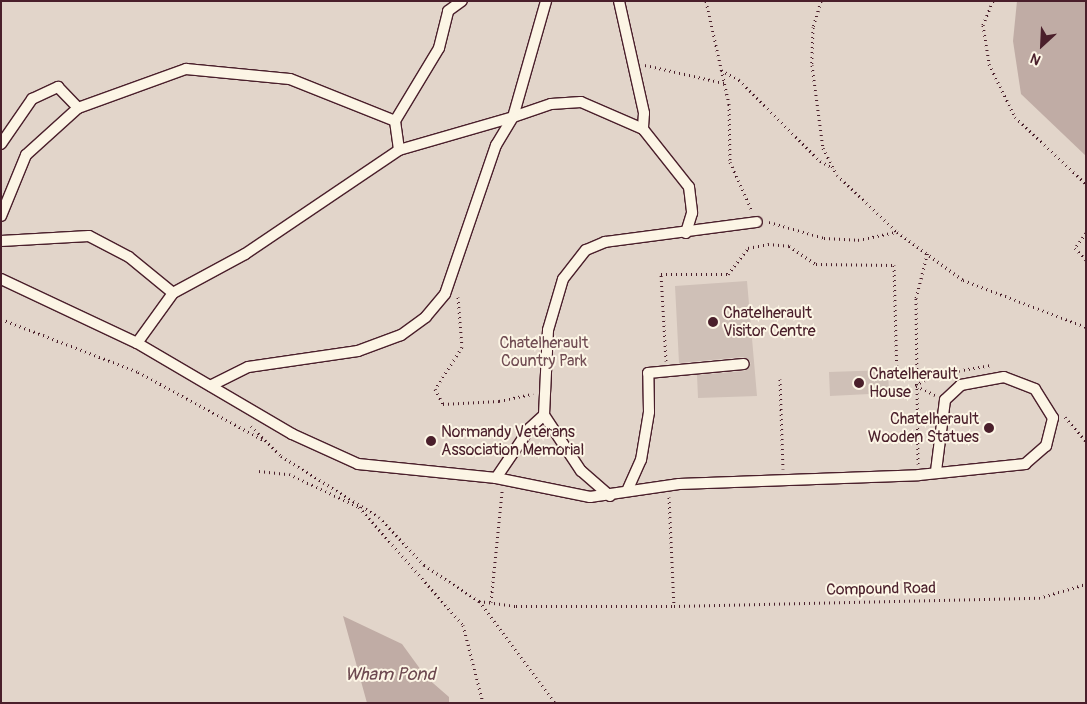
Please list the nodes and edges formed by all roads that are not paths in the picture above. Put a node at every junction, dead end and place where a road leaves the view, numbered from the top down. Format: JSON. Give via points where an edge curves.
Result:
{"nodes":[{"id":1,"x":462,"y":1,"type":"edge"},
{"id":2,"x":546,"y":1,"type":"edge"},
{"id":3,"x":619,"y":1,"type":"edge"},
{"id":4,"x":78,"y":108,"type":"junction"},
{"id":5,"x":513,"y":117,"type":"junction"},
{"id":6,"x":395,"y":121,"type":"junction"},
{"id":7,"x":643,"y":129,"type":"junction"},
{"id":8,"x":1,"y":144,"type":"edge"},
{"id":9,"x":400,"y":150,"type":"junction"},
{"id":10,"x":1,"y":216,"type":"edge"},
{"id":11,"x":757,"y":222,"type":"road end"},
{"id":12,"x":686,"y":234,"type":"junction"},
{"id":13,"x":1,"y":241,"type":"edge"},
{"id":14,"x":1,"y":279,"type":"edge"},
{"id":15,"x":173,"y":293,"type":"junction"},
{"id":16,"x":137,"y":343,"type":"junction"},
{"id":17,"x":744,"y":364,"type":"dead end"},
{"id":18,"x":210,"y":386,"type":"junction"},
{"id":19,"x":544,"y":415,"type":"junction"},
{"id":20,"x":936,"y":471,"type":"junction"},
{"id":21,"x":500,"y":482,"type":"junction"},
{"id":22,"x":627,"y":491,"type":"junction"},
{"id":23,"x":610,"y":496,"type":"junction"}],
"edges":[{"from":1,"to":6,"type":"lane","via":[[448,10],[438,48]]},
{"from":2,"to":5,"type":"lane"},
{"from":3,"to":7,"type":"lane","via":[[644,113]]},
{"from":4,"to":6,"type":"lane","via":[[186,69],[290,79]]},
{"from":4,"to":8,"type":"lane","via":[[58,87],[32,99]]},
{"from":4,"to":10,"type":"lane","via":[[26,154]]},
{"from":5,"to":7,"type":"lane","via":[[551,104],[581,102]]},
{"from":5,"to":9,"type":"lane"},
{"from":5,"to":18,"type":"lane","via":[[496,145],[451,278],[426,318],[401,335],[358,351],[248,367]]},
{"from":6,"to":9,"type":"lane"},
{"from":7,"to":12,"type":"lane","via":[[689,187],[692,213]]},
{"from":9,"to":15,"type":"lane","via":[[245,254]]},
{"from":11,"to":12,"type":"lane"},
{"from":12,"to":19,"type":"lane","via":[[605,242],[586,250],[574,263],[550,322]]},
{"from":13,"to":15,"type":"lane","via":[[89,236],[130,258]]},
{"from":14,"to":16,"type":"lane"},
{"from":15,"to":16,"type":"lane"},
{"from":16,"to":18,"type":"lane"},
{"from":17,"to":22,"type":"lane","via":[[648,373],[646,430],[641,460]]},
{"from":18,"to":21,"type":"lane","via":[[292,434],[358,464]]},
{"from":19,"to":21,"type":"lane","via":[[530,428]]},
{"from":19,"to":23,"type":"lane","via":[[581,471]]},
{"from":20,"to":20,"type":"lane","via":[[1026,464],[1046,446],[1053,418],[1035,389],[1004,377],[961,385],[945,400]]},
{"from":20,"to":22,"type":"lane","via":[[919,475],[680,484]]},
{"from":21,"to":23,"type":"lane","via":[[590,497]]},
{"from":22,"to":23,"type":"lane"}]}
